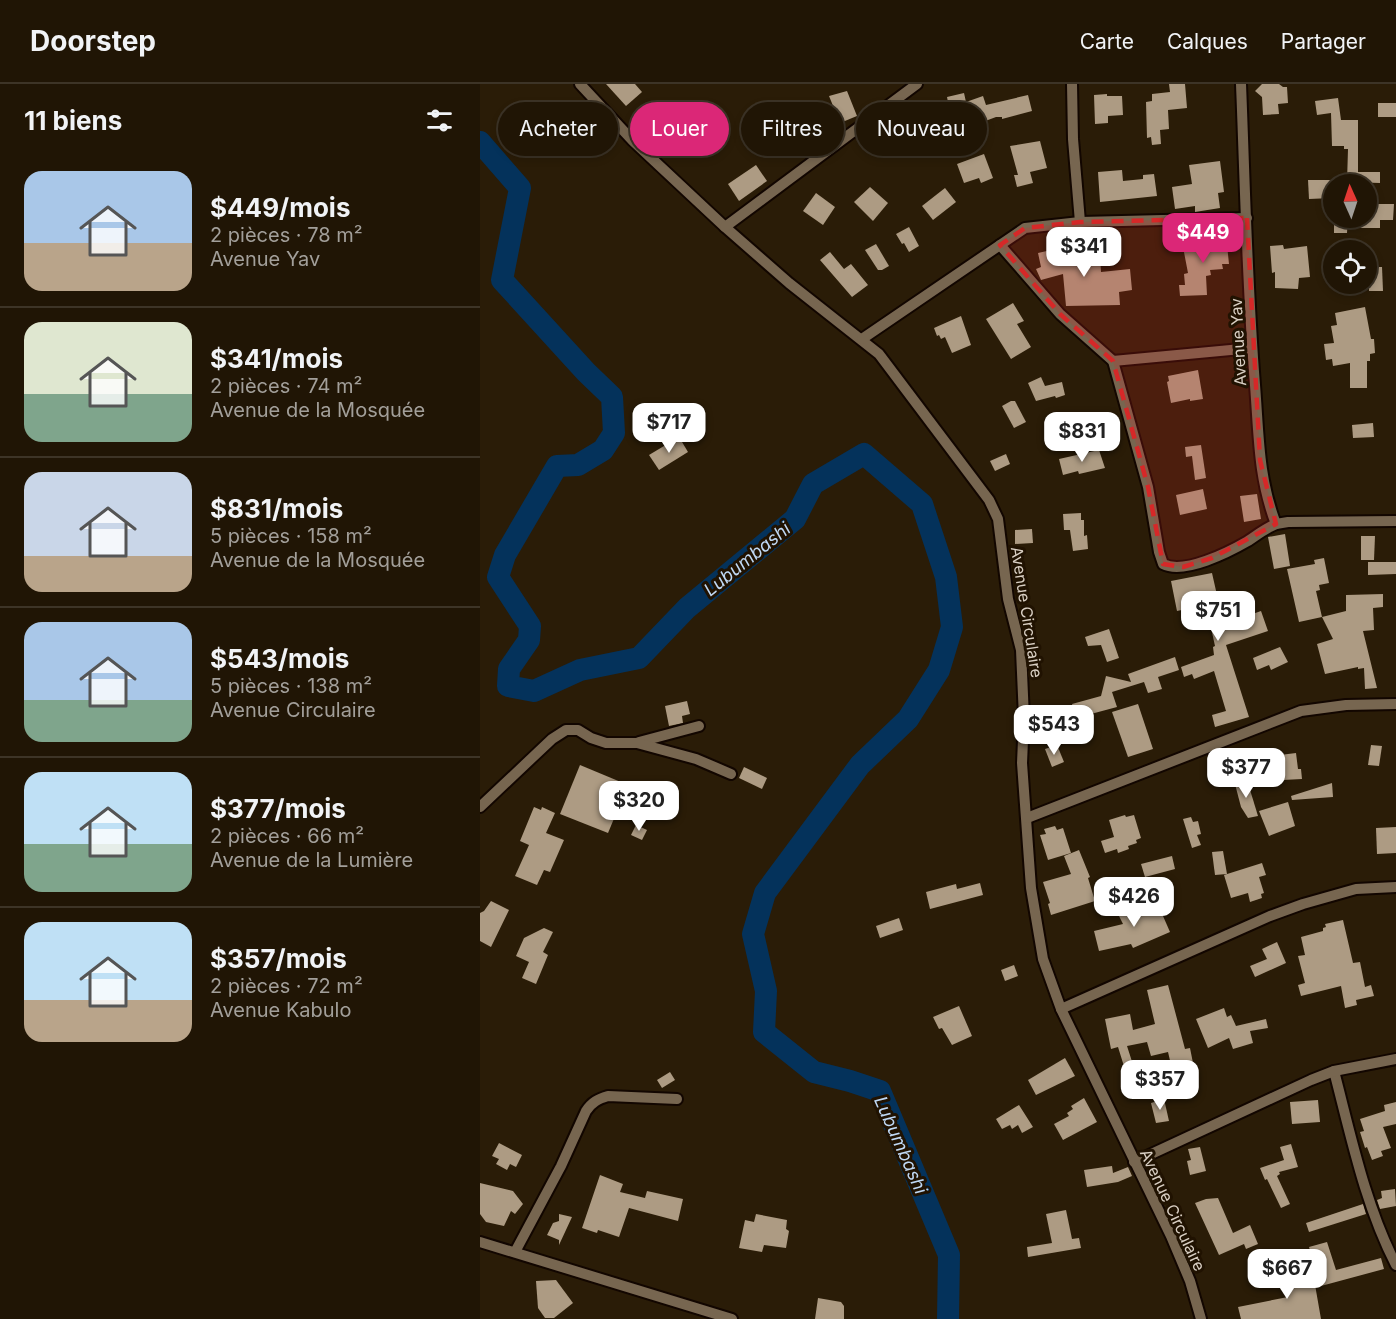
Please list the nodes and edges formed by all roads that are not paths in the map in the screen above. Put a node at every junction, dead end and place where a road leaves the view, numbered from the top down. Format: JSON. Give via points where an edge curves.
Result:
{"nodes":[{"id":1,"x":580,"y":84,"type":"edge"},
{"id":2,"x":917,"y":84,"type":"edge"},
{"id":3,"x":1072,"y":84,"type":"edge"},
{"id":4,"x":1240,"y":84,"type":"edge"},
{"id":5,"x":1247,"y":218,"type":"junction"},
{"id":6,"x":1080,"y":222,"type":"junction"},
{"id":7,"x":725,"y":227,"type":"junction"},
{"id":8,"x":1000,"y":245,"type":"junction"},
{"id":9,"x":861,"y":339,"type":"junction"},
{"id":10,"x":1252,"y":348,"type":"junction"},
{"id":11,"x":1113,"y":361,"type":"junction"},
{"id":12,"x":1396,"y":521,"type":"edge"},
{"id":13,"x":1276,"y":524,"type":"junction"},
{"id":14,"x":1396,"y":704,"type":"edge"},
{"id":15,"x":699,"y":726,"type":"dead end"},
{"id":16,"x":637,"y":743,"type":"junction"},
{"id":17,"x":731,"y":774,"type":"dead end"},
{"id":18,"x":480,"y":807,"type":"edge"},
{"id":19,"x":1027,"y":818,"type":"junction"},
{"id":20,"x":1396,"y":887,"type":"edge"},
{"id":21,"x":1061,"y":1009,"type":"junction"},
{"id":22,"x":1396,"y":1059,"type":"edge"},
{"id":23,"x":1334,"y":1071,"type":"junction"},
{"id":24,"x":677,"y":1099,"type":"dead end"},
{"id":25,"x":1134,"y":1162,"type":"junction"},
{"id":26,"x":480,"y":1242,"type":"edge"},
{"id":27,"x":515,"y":1252,"type":"junction"},
{"id":28,"x":1396,"y":1265,"type":"edge"},
{"id":29,"x":732,"y":1319,"type":"edge"},
{"id":30,"x":1201,"y":1319,"type":"edge"}],
"edges":[{"from":1,"to":7,"type":"street","name":"Avenue Circulaire","via":[[633,141]]},
{"from":2,"to":7,"type":"street"},
{"from":3,"to":6,"type":"street"},
{"from":4,"to":5,"type":"street","name":"Avenue Yav"},
{"from":5,"to":6,"type":"street"},
{"from":5,"to":10,"type":"street","name":"Avenue Yav"},
{"from":6,"to":8,"type":"street","via":[[1029,227]]},
{"from":7,"to":9,"type":"street","name":"Avenue Circulaire","via":[[789,284]]},
{"from":8,"to":9,"type":"street"},
{"from":8,"to":11,"type":"street","via":[[1060,314]]},
{"from":9,"to":19,"type":"street","name":"Avenue Circulaire","via":[[885,360],[990,500],[998,519],[1008,599],[1021,650],[1022,763]]},
{"from":10,"to":11,"type":"street"},
{"from":10,"to":13,"type":"street","name":"Avenue Yav","via":[[1264,490]]},
{"from":11,"to":13,"type":"street","via":[[1148,487],[1163,564],[1183,567],[1212,558]]},
{"from":12,"to":13,"type":"street"},
{"from":14,"to":19,"type":"street","via":[[1301,711]]},
{"from":15,"to":16,"type":"street"},
{"from":16,"to":17,"type":"street","via":[[696,759]]},
{"from":16,"to":18,"type":"street","via":[[606,743],[578,730],[566,730]]},
{"from":19,"to":21,"type":"street","name":"Avenue Circulaire","via":[[1036,925]]},
{"from":20,"to":21,"type":"street","via":[[1356,890],[1270,916]]},
{"from":21,"to":25,"type":"street","name":"Avenue Circulaire"},
{"from":22,"to":23,"type":"street"},
{"from":23,"to":25,"type":"street"},
{"from":23,"to":28,"type":"street","via":[[1354,1150],[1384,1242]]},
{"from":24,"to":27,"type":"street","via":[[608,1096],[591,1104]]},
{"from":25,"to":30,"type":"street","name":"Avenue Circulaire","via":[[1183,1263]]},
{"from":26,"to":27,"type":"street"},
{"from":27,"to":29,"type":"street"}]}
